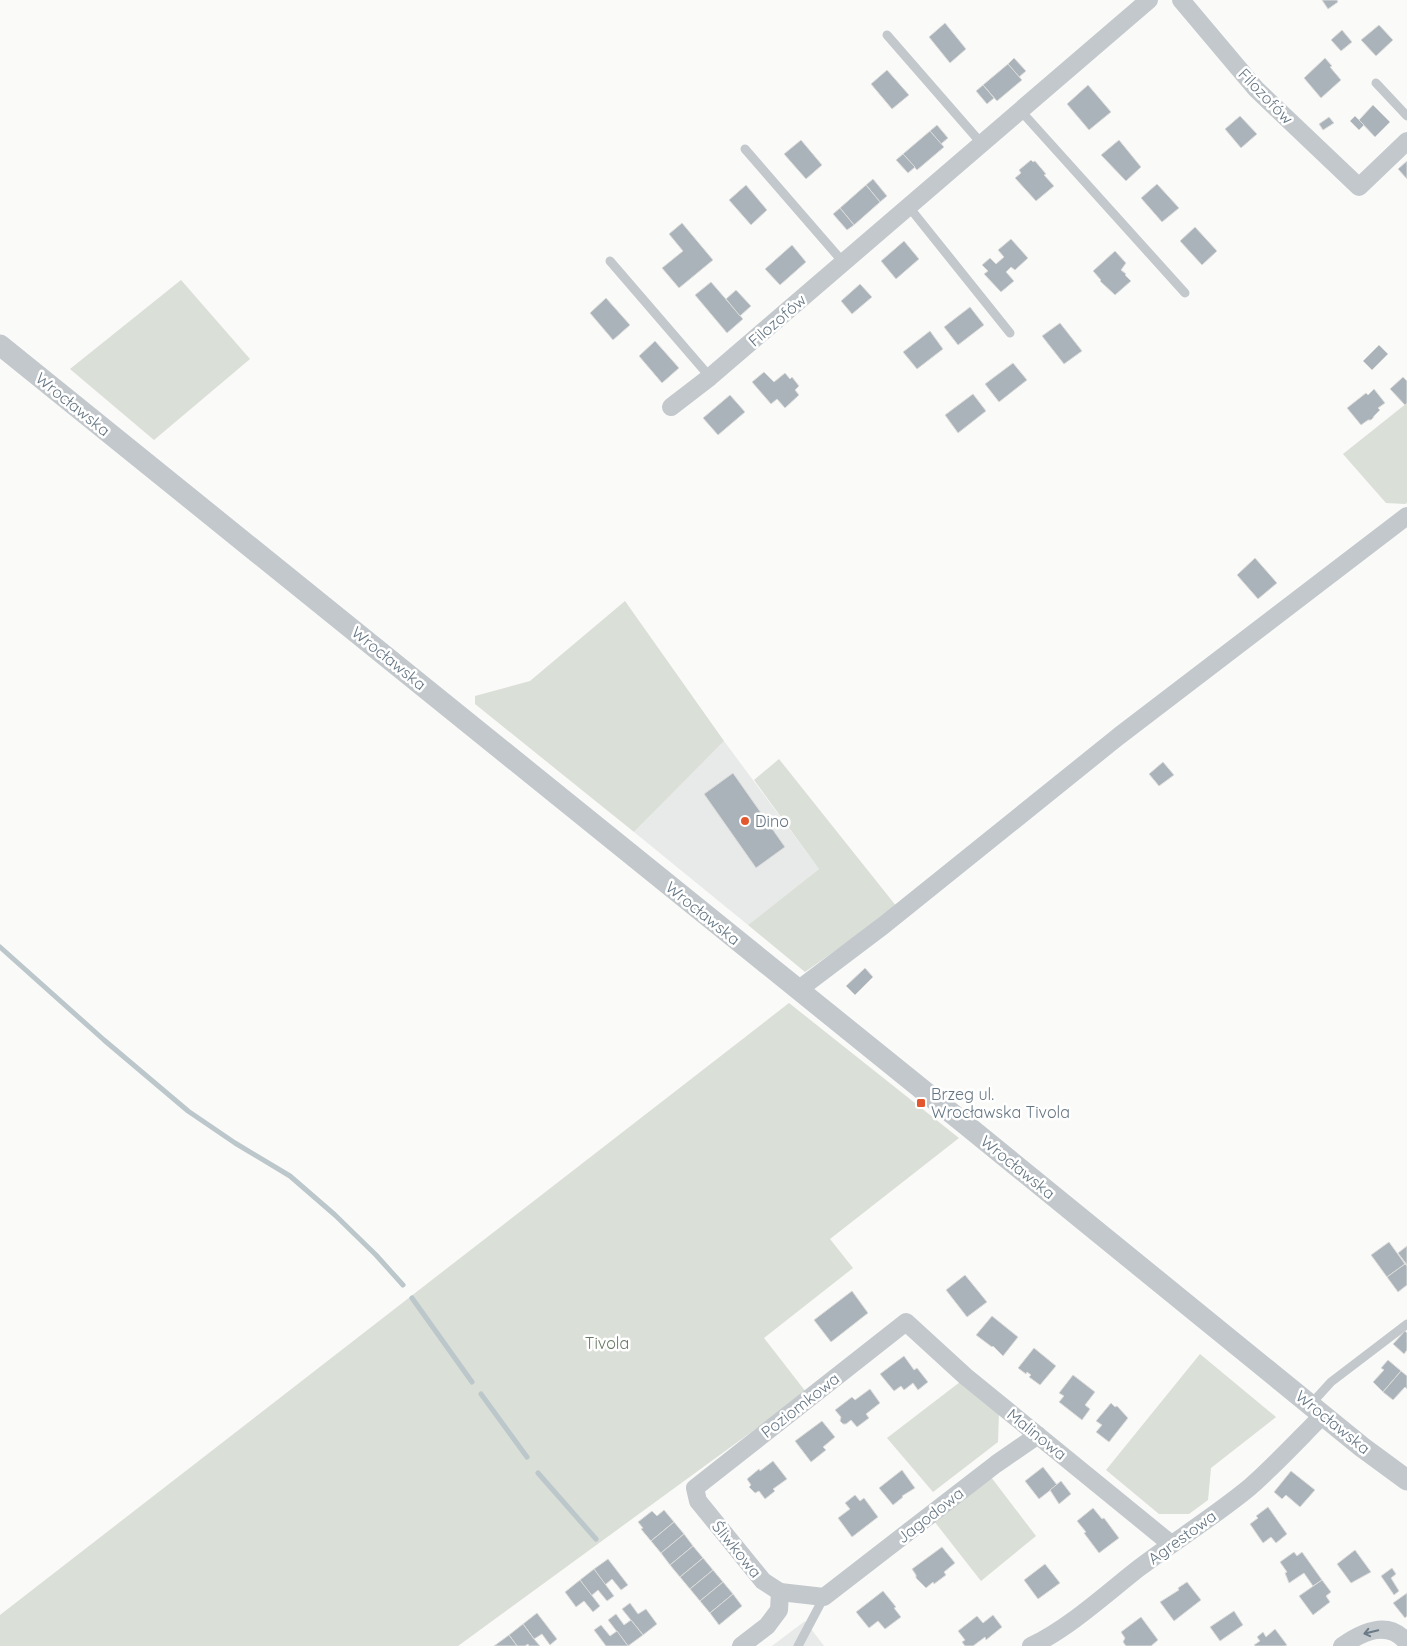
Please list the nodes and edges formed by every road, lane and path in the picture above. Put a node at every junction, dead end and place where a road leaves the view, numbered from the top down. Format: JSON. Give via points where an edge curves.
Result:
{"nodes":[{"id":1,"x":1149,"y":0,"type":"edge"},
{"id":2,"x":1181,"y":0,"type":"edge"},
{"id":3,"x":887,"y":35,"type":"dead end"},
{"id":4,"x":1376,"y":83,"type":"dead end"},
{"id":5,"x":1020,"y":110,"type":"junction"},
{"id":6,"x":1407,"y":116,"type":"edge"},
{"id":7,"x":1407,"y":142,"type":"edge"},
{"id":8,"x":982,"y":144,"type":"junction"},
{"id":9,"x":745,"y":149,"type":"dead end"},
{"id":10,"x":909,"y":207,"type":"junction"},
{"id":11,"x":610,"y":261,"type":"dead end"},
{"id":12,"x":843,"y":262,"type":"junction"},
{"id":13,"x":1185,"y":293,"type":"dead end"},
{"id":14,"x":1010,"y":333,"type":"dead end"},
{"id":15,"x":0,"y":345,"type":"edge"},
{"id":16,"x":710,"y":377,"type":"junction"},
{"id":17,"x":671,"y":407,"type":"dead end"},
{"id":18,"x":1407,"y":516,"type":"edge"},
{"id":19,"x":798,"y":990,"type":"junction"},
{"id":20,"x":906,"y":1322,"type":"joint"},
{"id":21,"x":1407,"y":1324,"type":"edge"},
{"id":22,"x":1317,"y":1409,"type":"junction"},
{"id":23,"x":1038,"y":1435,"type":"junction"},
{"id":24,"x":1407,"y":1480,"type":"edge"},
{"id":25,"x":695,"y":1488,"type":"joint"},
{"id":26,"x":1171,"y":1544,"type":"junction"},
{"id":27,"x":780,"y":1592,"type":"junction"},
{"id":28,"x":824,"y":1597,"type":"junction"},
{"id":29,"x":1405,"y":1637,"type":"edge"},
{"id":30,"x":741,"y":1646,"type":"edge"},
{"id":31,"x":798,"y":1646,"type":"edge"},
{"id":32,"x":1031,"y":1646,"type":"edge"},
{"id":33,"x":1342,"y":1646,"type":"edge"}],
"edges":[{"from":1,"to":5,"type":"street","name":"Filozofów"},
{"from":2,"to":7,"type":"street","name":"Filozofów","via":[[1256,89],[1358,187]]},
{"from":3,"to":8,"type":"lane"},
{"from":4,"to":6,"type":"lane"},
{"from":5,"to":8,"type":"street","name":"Filozofów"},
{"from":5,"to":13,"type":"lane"},
{"from":8,"to":10,"type":"street","name":"Filozofów"},
{"from":9,"to":12,"type":"lane"},
{"from":10,"to":12,"type":"street","name":"Filozofów"},
{"from":10,"to":14,"type":"lane"},
{"from":11,"to":16,"type":"lane"},
{"from":12,"to":16,"type":"street","name":"Filozofów"},
{"from":15,"to":19,"type":"street","name":"Wrocławska"},
{"from":16,"to":17,"type":"street","name":"Filozofów"},
{"from":18,"to":19,"type":"street","via":[[1119,736]]},
{"from":19,"to":22,"type":"street","name":"Wrocławska"},
{"from":20,"to":23,"type":"street","name":"Malinowa","via":[[965,1376]]},
{"from":20,"to":25,"type":"street","name":"Poziomkowa"},
{"from":21,"to":22,"type":"lane","via":[[1331,1382]]},
{"from":22,"to":24,"type":"street","name":"Wrocławska"},
{"from":22,"to":26,"type":"street","name":"Agrestowa","via":[[1250,1486]]},
{"from":23,"to":26,"type":"street","name":"Malinowa"},
{"from":23,"to":28,"type":"street","name":"Jagodowa"},
{"from":25,"to":27,"type":"street","name":"Śliwkowa","via":[[698,1501],[763,1581]]},
{"from":26,"to":32,"type":"street","name":"Agrestowa","via":[[1044,1640]]},
{"from":27,"to":28,"type":"street","name":"Śliwkowa"},
{"from":27,"to":30,"type":"street","via":[[779,1610],[767,1626]]},
{"from":28,"to":31,"type":"lane"},
{"from":29,"to":33,"type":"street","one_way":true,"via":[[1395,1632],[1368,1631]]}]}
